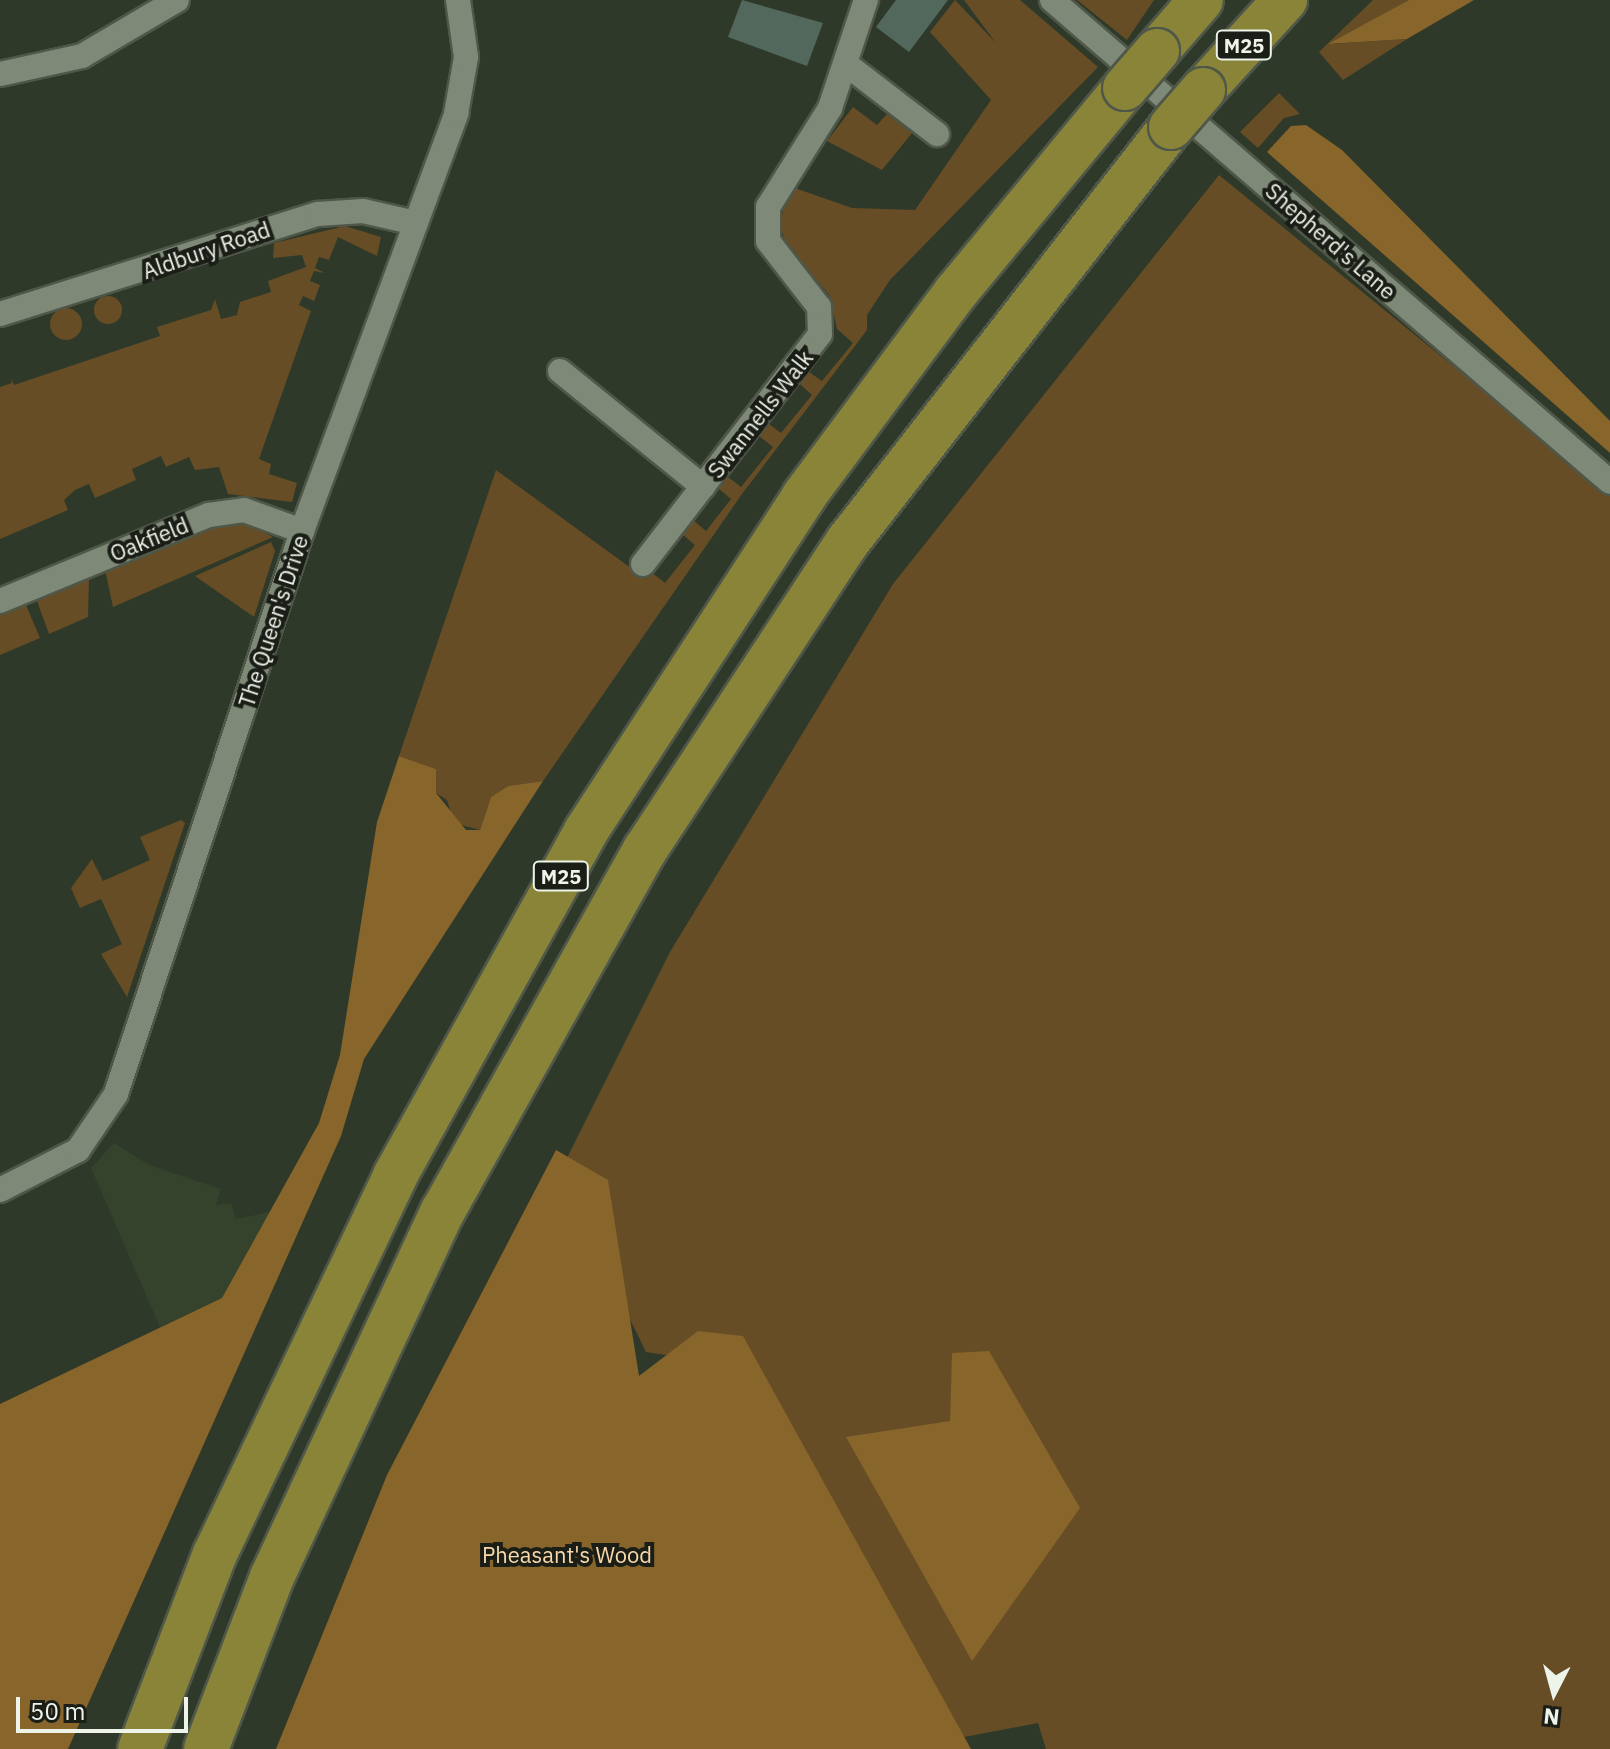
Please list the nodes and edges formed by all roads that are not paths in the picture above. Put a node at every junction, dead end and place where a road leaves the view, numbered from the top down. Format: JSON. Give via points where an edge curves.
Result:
{"nodes":[{"id":1,"x":177,"y":0,"type":"edge"},
{"id":2,"x":458,"y":0,"type":"edge"},
{"id":3,"x":866,"y":0,"type":"edge"},
{"id":4,"x":1052,"y":0,"type":"edge"},
{"id":5,"x":1201,"y":0,"type":"edge"},
{"id":6,"x":1285,"y":0,"type":"edge"},
{"id":7,"x":846,"y":64,"type":"junction"},
{"id":8,"x":0,"y":74,"type":"edge"},
{"id":9,"x":937,"y":134,"type":"dead end"},
{"id":10,"x":416,"y":223,"type":"junction"},
{"id":11,"x":0,"y":314,"type":"edge"},
{"id":12,"x":560,"y":371,"type":"dead end"},
{"id":13,"x":1610,"y":482,"type":"edge"},
{"id":14,"x":703,"y":487,"type":"junction"},
{"id":15,"x":302,"y":531,"type":"junction"},
{"id":16,"x":643,"y":564,"type":"dead end"},
{"id":17,"x":0,"y":601,"type":"edge"},
{"id":18,"x":0,"y":1190,"type":"edge"},
{"id":19,"x":140,"y":1749,"type":"edge"},
{"id":20,"x":206,"y":1749,"type":"edge"}],
"edges":[{"from":1,"to":8,"type":"street","via":[[82,56]]},
{"from":2,"to":10,"type":"street","name":"The Queen's Drive","via":[[462,88]]},
{"from":3,"to":7,"type":"street","name":"Swannells Walk"},
{"from":4,"to":13,"type":"street","name":"Shepherd's Lane"},
{"from":5,"to":19,"type":"highway","number":"M25","bridge":true,"via":[[956,292],[804,496],[586,831],[395,1176],[215,1554]]},
{"from":6,"to":20,"type":"highway","number":"M25","bridge":true,"via":[[1171,127],[849,540],[645,850],[443,1211],[272,1577]]},
{"from":7,"to":9,"type":"street"},
{"from":7,"to":14,"type":"street","name":"Swannells Walk","via":[[830,108],[768,207],[768,241],[819,307],[820,334]]},
{"from":10,"to":11,"type":"street","name":"Aldbury Road","via":[[363,211],[318,214]]},
{"from":10,"to":15,"type":"street","name":"The Queen's Drive"},
{"from":12,"to":14,"type":"street"},
{"from":14,"to":16,"type":"street","name":"Swannells Walk"},
{"from":15,"to":17,"type":"street","name":"Oakfield","via":[[244,510],[209,515]]},
{"from":15,"to":18,"type":"street","name":"The Queen's Drive","via":[[116,1094],[78,1150]]}]}
